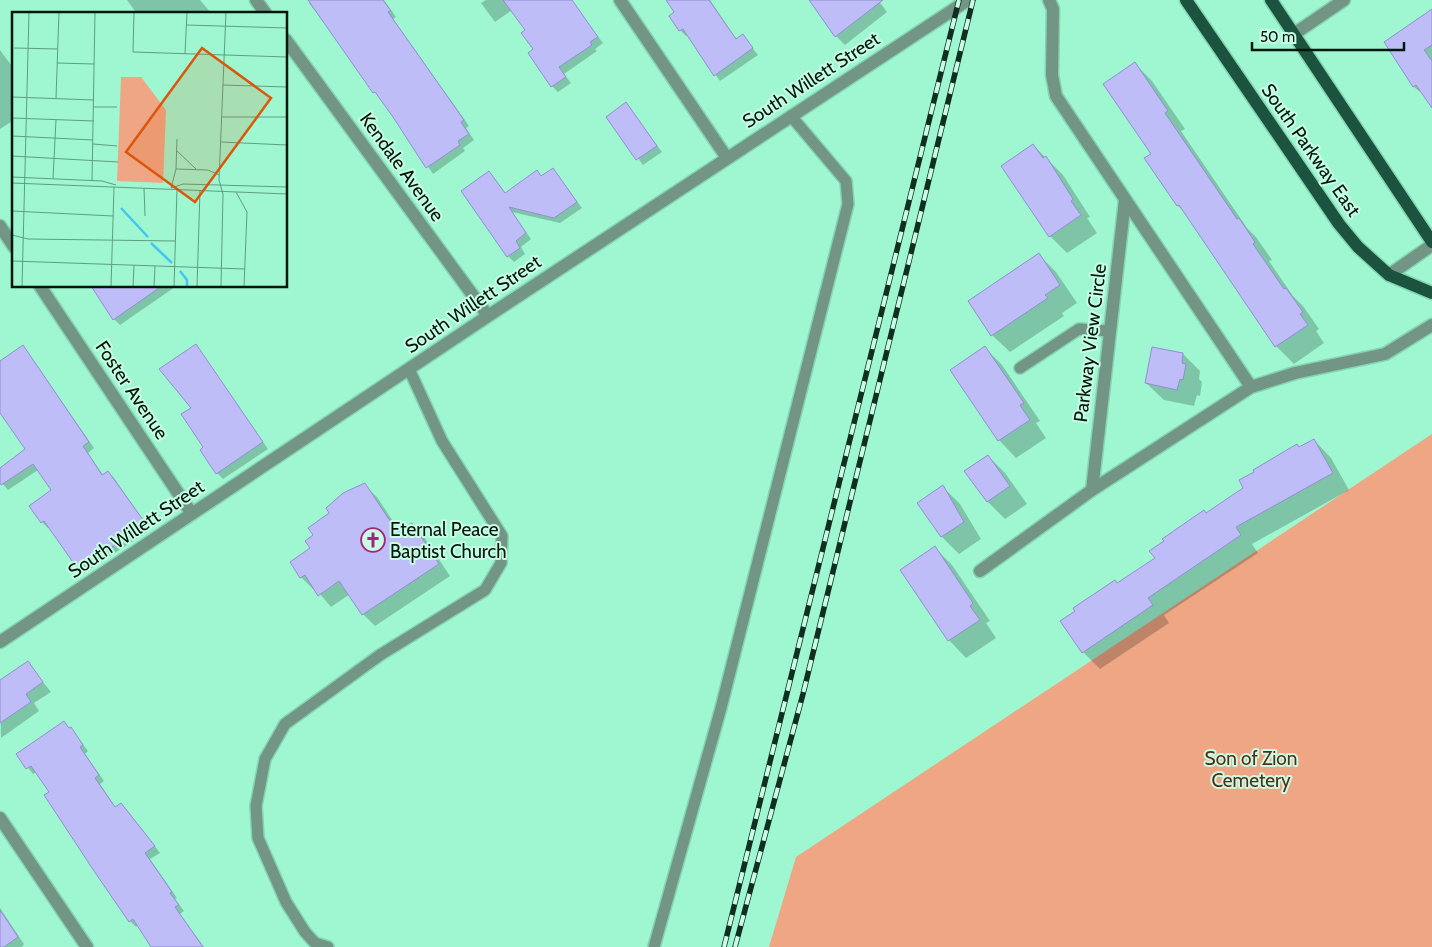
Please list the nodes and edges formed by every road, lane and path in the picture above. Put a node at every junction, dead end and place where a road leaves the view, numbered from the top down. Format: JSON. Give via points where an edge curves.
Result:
{"nodes":[{"id":1,"x":256,"y":0,"type":"edge"},
{"id":2,"x":620,"y":0,"type":"edge"},
{"id":3,"x":968,"y":0,"type":"edge"},
{"id":4,"x":1049,"y":0,"type":"edge"},
{"id":5,"x":1186,"y":0,"type":"edge"},
{"id":6,"x":1271,"y":0,"type":"edge"},
{"id":7,"x":1344,"y":0,"type":"edge"},
{"id":8,"x":265,"y":12,"type":"edge"},
{"id":9,"x":1294,"y":34,"type":"junction"},
{"id":10,"x":288,"y":43,"type":"edge"},
{"id":11,"x":791,"y":116,"type":"junction"},
{"id":12,"x":727,"y":158,"type":"junction"},
{"id":13,"x":1125,"y":200,"type":"junction"},
{"id":14,"x":0,"y":226,"type":"edge"},
{"id":15,"x":12,"y":244,"type":"edge"},
{"id":16,"x":1432,"y":244,"type":"edge"},
{"id":17,"x":1388,"y":275,"type":"junction"},
{"id":18,"x":41,"y":288,"type":"edge"},
{"id":19,"x":1432,"y":293,"type":"edge"},
{"id":20,"x":488,"y":316,"type":"junction"},
{"id":21,"x":1432,"y":325,"type":"edge"},
{"id":22,"x":1110,"y":331,"type":"junction"},
{"id":23,"x":1020,"y":368,"type":"dead end"},
{"id":24,"x":409,"y":369,"type":"junction"},
{"id":25,"x":1251,"y":387,"type":"junction"},
{"id":26,"x":1092,"y":490,"type":"junction"},
{"id":27,"x":192,"y":514,"type":"junction"},
{"id":28,"x":980,"y":571,"type":"dead end"},
{"id":29,"x":0,"y":642,"type":"edge"},
{"id":30,"x":0,"y":818,"type":"edge"},
{"id":31,"x":87,"y":947,"type":"edge"},
{"id":32,"x":328,"y":947,"type":"edge"},
{"id":33,"x":654,"y":947,"type":"edge"}],
"edges":[{"from":1,"to":8,"type":"street"},
{"from":2,"to":12,"type":"street"},
{"from":3,"to":11,"type":"street","name":"South Willett Street"},
{"from":4,"to":13,"type":"street","via":[[1053,9],[1052,75],[1056,96]]},
{"from":5,"to":17,"type":"main road","name":"South Parkway East","via":[[1339,224]]},
{"from":6,"to":9,"type":"main road"},
{"from":7,"to":9,"type":"street"},
{"from":9,"to":16,"type":"main road"},
{"from":10,"to":20,"type":"street","name":"Kendale Avenue"},
{"from":11,"to":12,"type":"street","name":"South Willett Street"},
{"from":11,"to":33,"type":"lane","via":[[846,181],[848,204],[721,708]]},
{"from":12,"to":20,"type":"street","name":"South Willett Street"},
{"from":13,"to":22,"type":"street","name":"Parkway View Circle"},
{"from":13,"to":25,"type":"street"},
{"from":14,"to":15,"type":"street"},
{"from":16,"to":17,"type":"street"},
{"from":17,"to":19,"type":"main road","name":"South Parkway East"},
{"from":18,"to":27,"type":"street","name":"Foster Avenue"},
{"from":20,"to":24,"type":"street","name":"South Willett Street"},
{"from":21,"to":25,"type":"street","via":[[1376,358],[1295,373]]},
{"from":22,"to":23,"type":"lane","via":[[1079,329]]},
{"from":22,"to":26,"type":"street","name":"Parkway View Circle"},
{"from":24,"to":27,"type":"street","name":"South Willett Street"},
{"from":24,"to":32,"type":"lane","via":[[442,441],[502,536],[501,563],[485,590],[380,655],[285,724],[265,759],[256,806],[258,838],[286,902],[305,932],[315,943]]},
{"from":25,"to":26,"type":"street"},
{"from":26,"to":28,"type":"street"},
{"from":27,"to":29,"type":"street","name":"South Willett Street"},
{"from":30,"to":31,"type":"street"}]}
